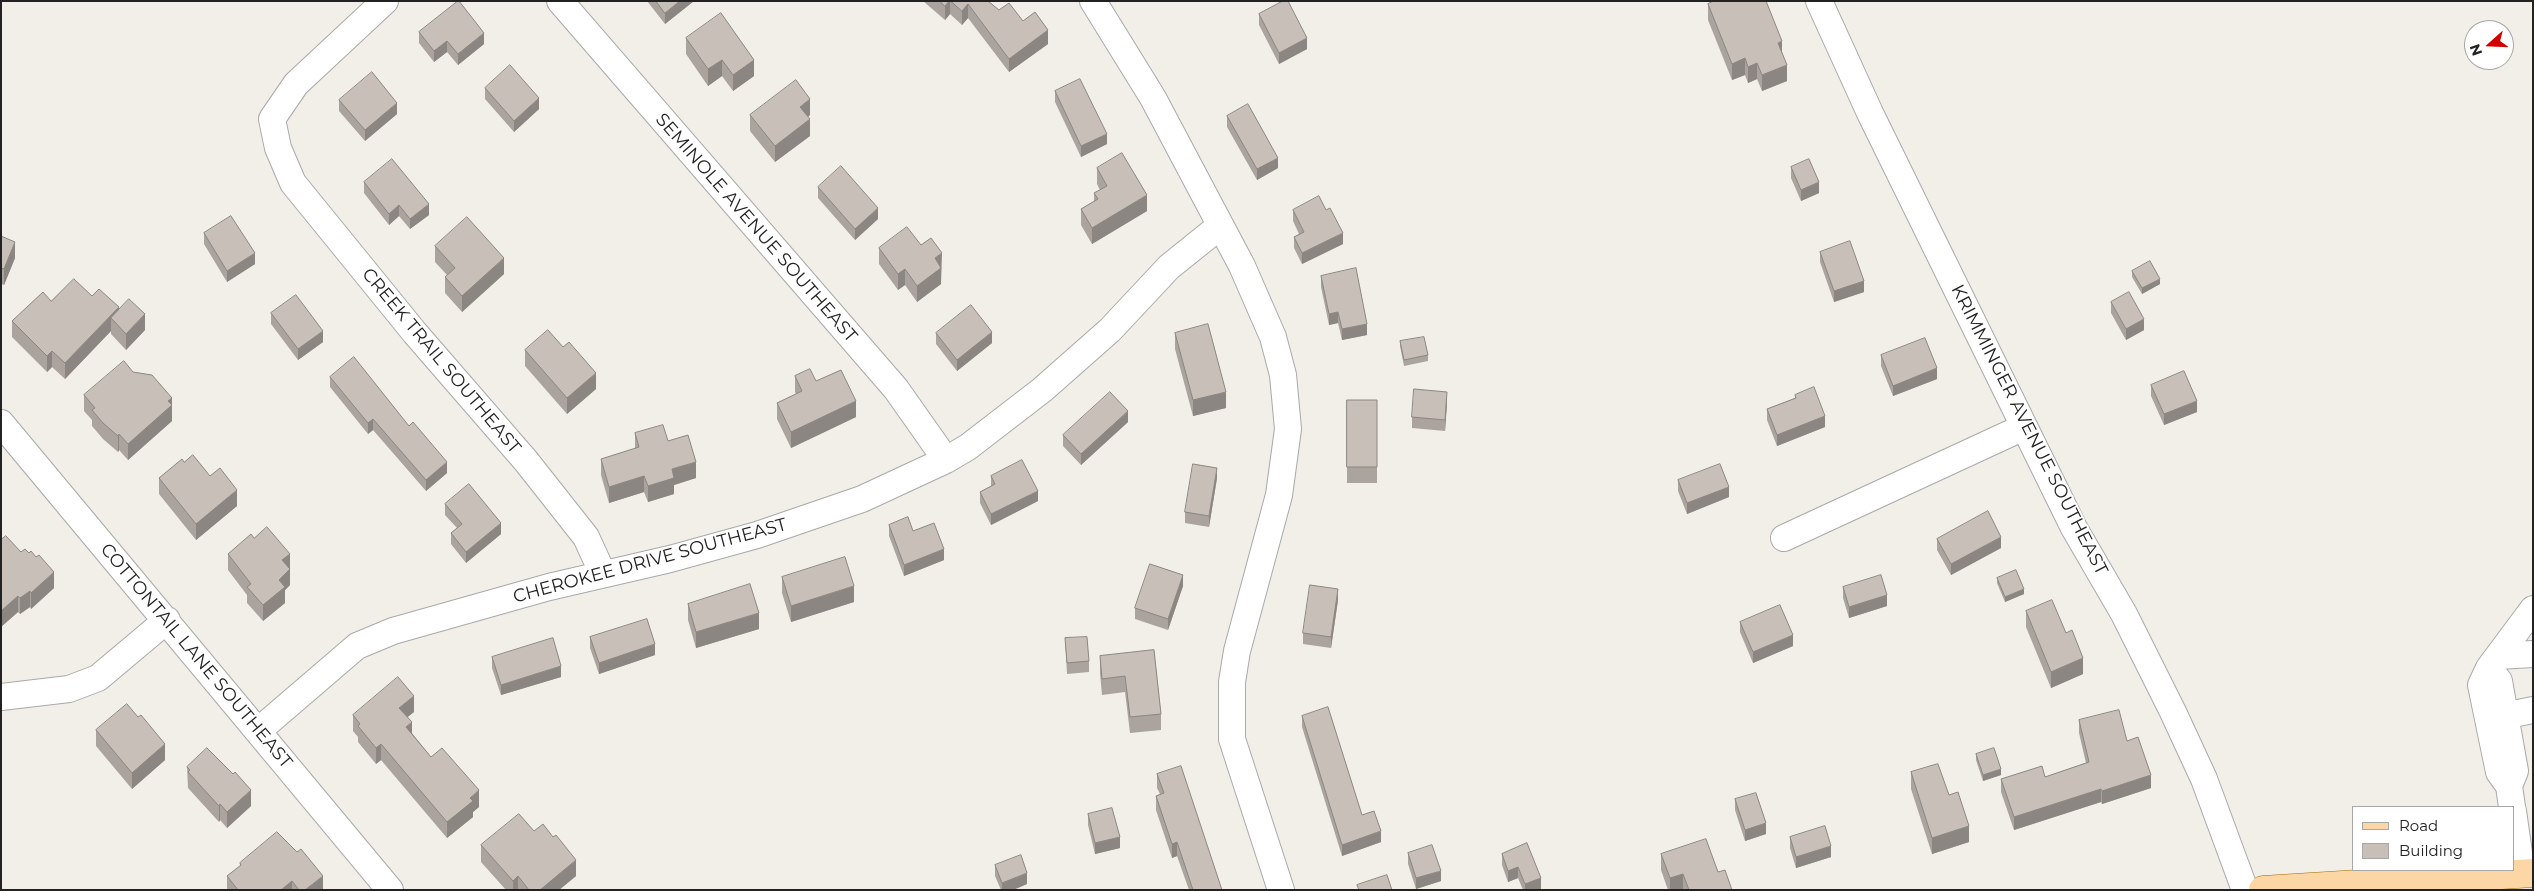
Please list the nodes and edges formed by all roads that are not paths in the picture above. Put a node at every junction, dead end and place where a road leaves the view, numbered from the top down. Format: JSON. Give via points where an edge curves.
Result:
{"nodes":[{"id":1,"x":385,"y":1,"type":"edge"},
{"id":2,"x":560,"y":1,"type":"edge"},
{"id":3,"x":1093,"y":1,"type":"edge"},
{"id":4,"x":1819,"y":1,"type":"edge"},
{"id":5,"x":1220,"y":226,"type":"junction"},
{"id":6,"x":1,"y":423,"type":"edge"},
{"id":7,"x":2024,"y":427,"type":"junction"},
{"id":8,"x":946,"y":460,"type":"junction"},
{"id":9,"x":1784,"y":538,"type":"dead end"},
{"id":10,"x":603,"y":574,"type":"junction"},
{"id":11,"x":2533,"y":609,"type":"edge"},
{"id":12,"x":167,"y":620,"type":"junction"},
{"id":13,"x":2533,"y":654,"type":"edge"},
{"id":14,"x":2494,"y":662,"type":"junction"},
{"id":15,"x":1,"y":697,"type":"edge"},
{"id":16,"x":2533,"y":710,"type":"edge"},
{"id":17,"x":2496,"y":717,"type":"junction"},
{"id":18,"x":258,"y":731,"type":"junction"},
{"id":19,"x":2511,"y":801,"type":"edge"},
{"id":20,"x":2514,"y":815,"type":"edge"},
{"id":21,"x":2527,"y":874,"type":"edge"},
{"id":22,"x":2397,"y":886,"type":"edge"},
{"id":23,"x":390,"y":890,"type":"edge"},
{"id":24,"x":1281,"y":890,"type":"edge"},
{"id":25,"x":2245,"y":890,"type":"edge"},
{"id":26,"x":2264,"y":890,"type":"edge"}],
"edges":[{"from":1,"to":10,"type":"street","name":"CREEK TRAIL SOUTHEAST","via":[[296,84],[272,119],[278,148],[293,183],[415,333],[526,461],[586,537]]},
{"from":2,"to":8,"type":"street","name":"SEMINOLE AVENUE SOUTHEAST","via":[[896,389]]},
{"from":3,"to":5,"type":"street","via":[[1153,98]]},
{"from":4,"to":7,"type":"street","name":"KRIMMINGER AVENUE SOUTHEAST","via":[[1870,113]]},
{"from":5,"to":8,"type":"street","name":"CHEROKEE DRIVE SOUTHEAST","via":[[1169,267],[1110,330],[1042,390]]},
{"from":5,"to":24,"type":"street","via":[[1242,266],[1273,337],[1283,375],[1288,428],[1279,495],[1237,651],[1230,712],[1232,739]]},
{"from":6,"to":12,"type":"street","name":"COTTONTAIL LANE SOUTHEAST"},
{"from":7,"to":9,"type":"street"},
{"from":7,"to":25,"type":"street","name":"KRIMMINGER AVENUE SOUTHEAST","via":[[2173,712],[2204,779]]},
{"from":8,"to":10,"type":"street","name":"CHEROKEE DRIVE SOUTHEAST","via":[[862,500],[757,536]]},
{"from":10,"to":18,"type":"street","name":"CHEROKEE DRIVE SOUTHEAST","via":[[393,631],[358,646]]},
{"from":11,"to":14,"type":"street"},
{"from":12,"to":15,"type":"street","via":[[98,678],[69,689]]},
{"from":12,"to":18,"type":"street","name":"COTTONTAIL LANE SOUTHEAST"},
{"from":13,"to":14,"type":"street"},
{"from":14,"to":17,"type":"street","via":[[2498,682]]},
{"from":16,"to":17,"type":"street"},
{"from":17,"to":19,"type":"street","via":[[2516,771]]},
{"from":18,"to":23,"type":"street","name":"COTTONTAIL LANE SOUTHEAST"},
{"from":20,"to":21,"type":"street"},
{"from":21,"to":22,"type":"main road"},
{"from":22,"to":26,"type":"main road"}]}
